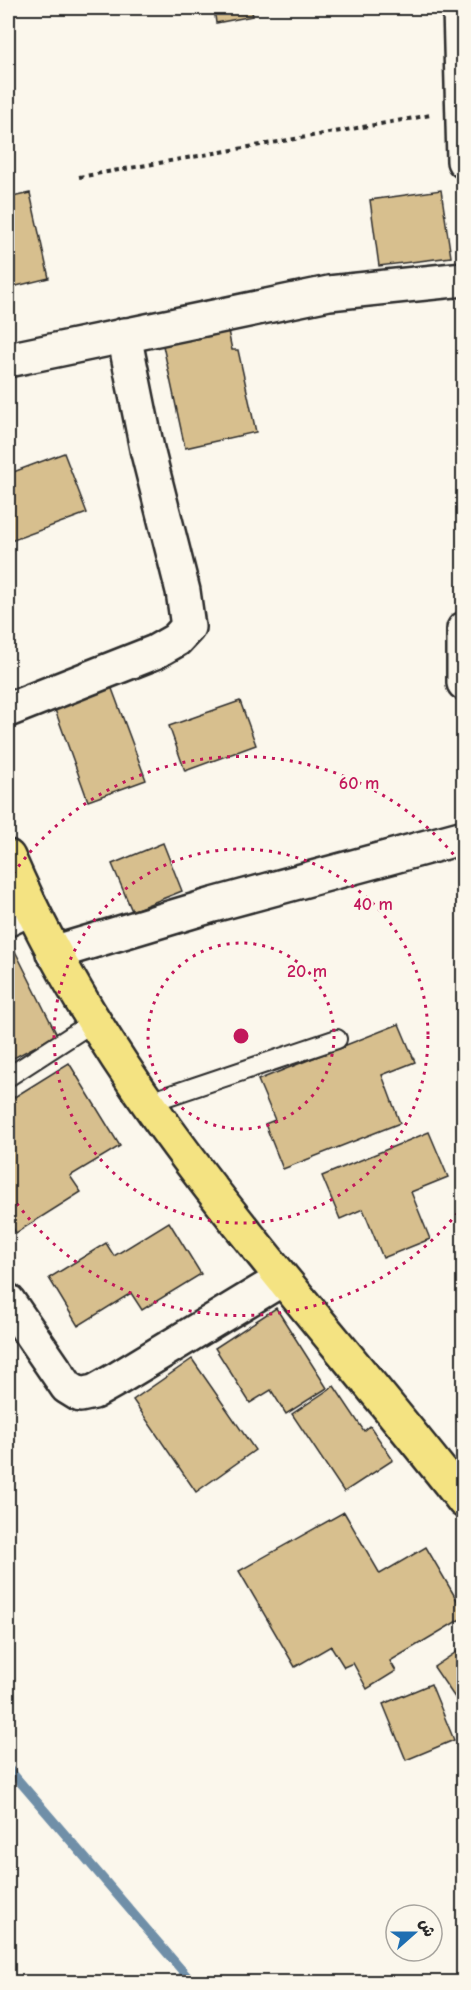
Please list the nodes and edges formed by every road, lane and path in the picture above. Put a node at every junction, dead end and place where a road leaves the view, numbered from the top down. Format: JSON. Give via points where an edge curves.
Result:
{"nodes":[{"id":1,"x":460,"y":8,"type":"edge"},
{"id":2,"x":461,"y":110,"type":"junction"},
{"id":3,"x":464,"y":161,"type":"edge"},
{"id":4,"x":79,"y":177,"type":"dead end"},
{"id":5,"x":464,"y":279,"type":"edge"},
{"id":6,"x":124,"y":335,"type":"junction"},
{"id":7,"x":8,"y":360,"type":"edge"},
{"id":8,"x":464,"y":629,"type":"edge"},
{"id":9,"x":464,"y":683,"type":"edge"},
{"id":10,"x":8,"y":710,"type":"edge"},
{"id":11,"x":464,"y":837,"type":"edge"},
{"id":12,"x":8,"y":857,"type":"edge"},
{"id":13,"x":19,"y":914,"type":"edge"},
{"id":14,"x":53,"y":953,"type":"junction"},
{"id":15,"x":93,"y":1022,"type":"junction"},
{"id":16,"x":337,"y":1039,"type":"dead end"},
{"id":17,"x":8,"y":1077,"type":"edge"},
{"id":18,"x":147,"y":1103,"type":"junction"},
{"id":19,"x":282,"y":1279,"type":"junction"},
{"id":20,"x":8,"y":1301,"type":"edge"},
{"id":21,"x":464,"y":1501,"type":"edge"}],
"edges":[{"from":1,"to":2,"type":"street"},
{"from":2,"to":3,"type":"street"},
{"from":2,"to":4,"type":"path"},
{"from":5,"to":6,"type":"street","via":[[329,293]]},
{"from":6,"to":7,"type":"street"},
{"from":6,"to":10,"type":"street","via":[[188,627],[176,640],[155,652]]},
{"from":8,"to":9,"type":"street"},
{"from":11,"to":14,"type":"street","via":[[258,892]]},
{"from":12,"to":13,"type":"main road"},
{"from":13,"to":14,"type":"main road"},
{"from":14,"to":15,"type":"main road"},
{"from":15,"to":17,"type":"lane"},
{"from":15,"to":18,"type":"main road"},
{"from":16,"to":18,"type":"lane"},
{"from":18,"to":19,"type":"main road"},
{"from":19,"to":20,"type":"street","via":[[117,1379],[80,1395],[67,1388]]},
{"from":19,"to":21,"type":"main road"}]}
